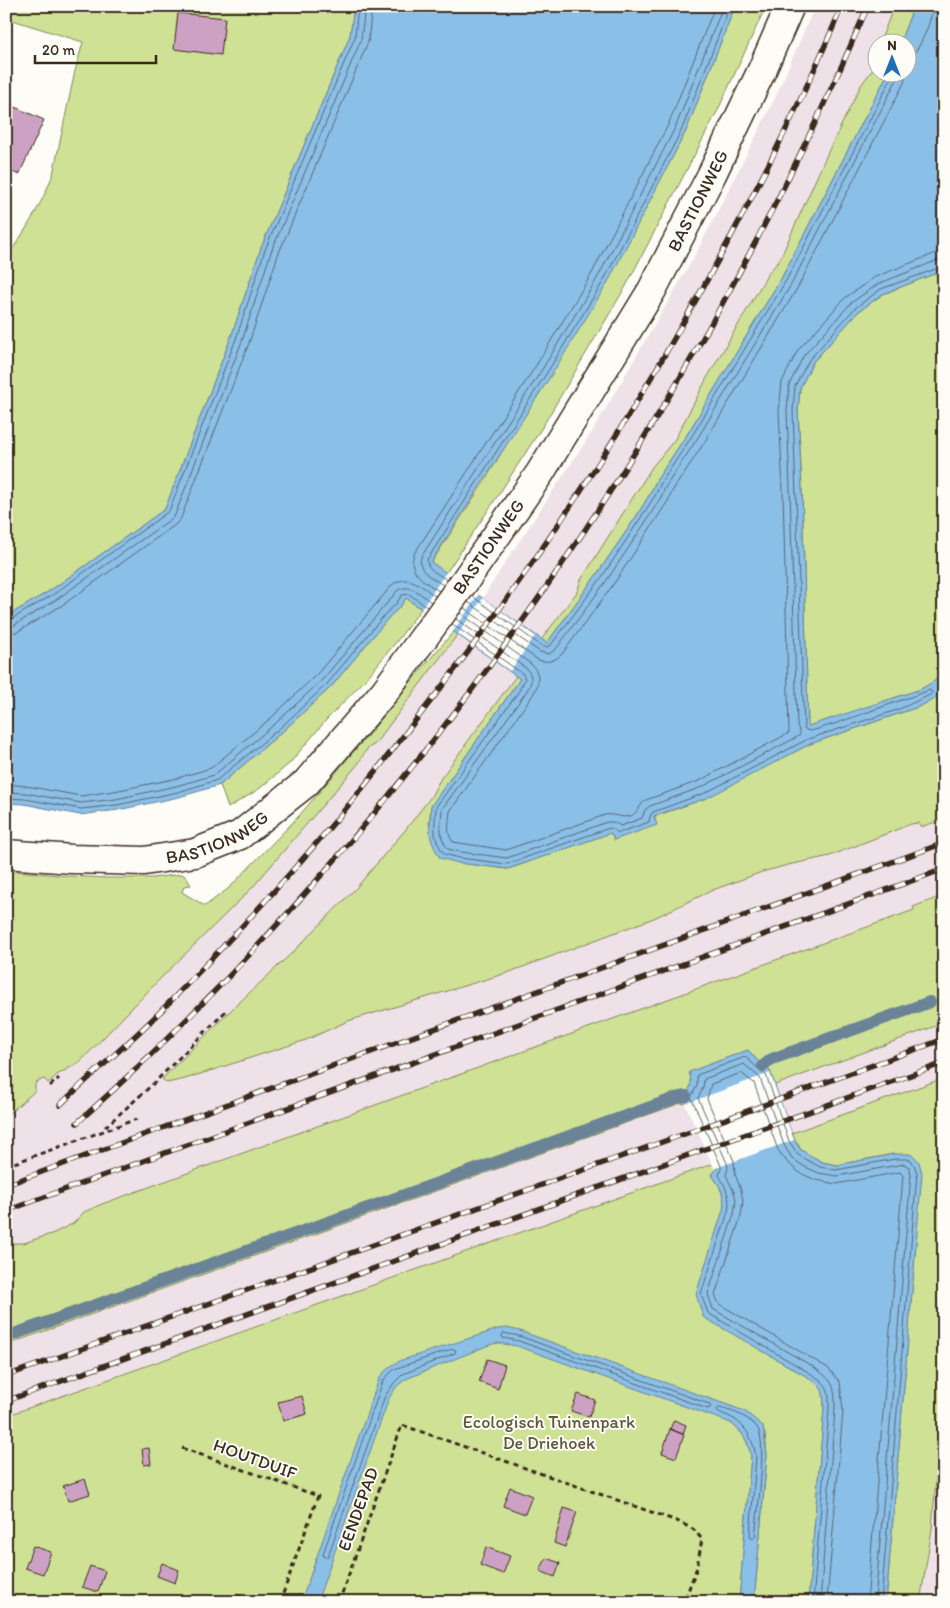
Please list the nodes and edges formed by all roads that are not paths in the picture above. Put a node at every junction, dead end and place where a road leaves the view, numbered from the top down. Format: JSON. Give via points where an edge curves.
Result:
{"nodes":[{"id":1,"x":790,"y":6,"type":"edge"},
{"id":2,"x":6,"y":854,"type":"edge"}],
"edges":[{"from":1,"to":2,"type":"street","name":"BASTIONWEG","via":[[712,174],[652,290],[540,473],[385,691],[306,784],[240,835],[195,853],[144,860]]}]}
